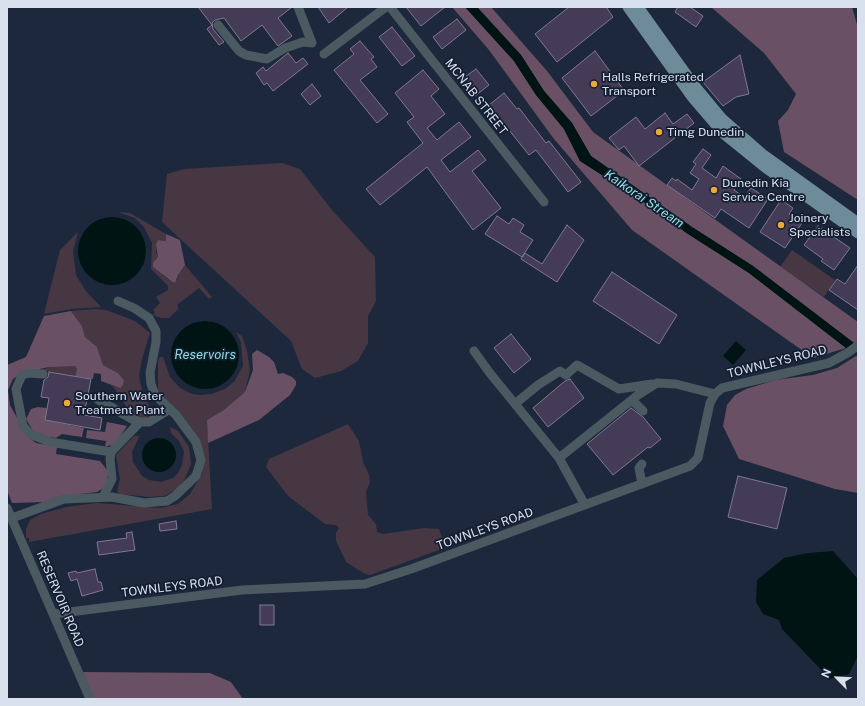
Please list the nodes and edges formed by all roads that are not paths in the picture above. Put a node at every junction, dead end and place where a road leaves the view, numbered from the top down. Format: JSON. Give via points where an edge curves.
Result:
{"nodes":[{"id":1,"x":298,"y":7,"type":"edge"},
{"id":2,"x":386,"y":7,"type":"edge"},
{"id":3,"x":390,"y":7,"type":"edge"},
{"id":4,"x":628,"y":7,"type":"edge"},
{"id":5,"x":638,"y":7,"type":"edge"},
{"id":6,"x":218,"y":25,"type":"dead end"},
{"id":7,"x":324,"y":54,"type":"dead end"},
{"id":8,"x":544,"y":202,"type":"dead end"},
{"id":9,"x":858,"y":223,"type":"edge"},
{"id":10,"x":858,"y":233,"type":"edge"},
{"id":11,"x":118,"y":301,"type":"dead end"},
{"id":12,"x":858,"y":345,"type":"edge"},
{"id":13,"x":474,"y":351,"type":"dead end"},
{"id":14,"x":43,"y":374,"type":"dead end"},
{"id":15,"x":657,"y":383,"type":"junction"},
{"id":16,"x":715,"y":394,"type":"junction"},
{"id":17,"x":97,"y":399,"type":"dead end"},
{"id":18,"x":632,"y":400,"type":"junction"},
{"id":19,"x":516,"y":403,"type":"junction"},
{"id":20,"x":170,"y":410,"type":"junction"},
{"id":21,"x":643,"y":411,"type":"dead end"},
{"id":22,"x":140,"y":422,"type":"junction"},
{"id":23,"x":111,"y":452,"type":"junction"},
{"id":24,"x":559,"y":458,"type":"junction"},
{"id":25,"x":642,"y":464,"type":"dead end"},
{"id":26,"x":642,"y":484,"type":"junction"},
{"id":27,"x":103,"y":497,"type":"junction"},
{"id":28,"x":585,"y":505,"type":"junction"},
{"id":29,"x":7,"y":508,"type":"edge"},
{"id":30,"x":12,"y":518,"type":"junction"},
{"id":31,"x":54,"y":614,"type":"junction"},
{"id":32,"x":90,"y":699,"type":"edge"}],
"edges":[{"from":1,"to":6,"type":"street","via":[[312,43],[304,42],[285,48],[268,59],[239,51]]},
{"from":2,"to":7,"type":"street"},
{"from":3,"to":8,"type":"street","name":"MCNAB STREET"},
{"from":4,"to":10,"type":"main road","via":[[693,98],[723,133],[765,167]]},
{"from":5,"to":9,"type":"main road","via":[[722,120],[762,154]]},
{"from":11,"to":20,"type":"street","via":[[149,318],[156,331],[150,373],[151,384],[155,395]]},
{"from":12,"to":16,"type":"street","name":"TOWNLEYS ROAD","via":[[829,363],[740,382],[722,388]]},
{"from":13,"to":19,"type":"street"},
{"from":14,"to":23,"type":"street","via":[[30,373],[22,376],[16,389],[23,426],[30,434],[50,442]]},
{"from":15,"to":16,"type":"street","via":[[676,384]]},
{"from":15,"to":18,"type":"street"},
{"from":15,"to":19,"type":"street","via":[[619,389],[577,365],[566,375],[560,371]]},
{"from":16,"to":26,"type":"street","name":"TOWNLEYS ROAD","via":[[710,402],[698,458],[690,466]]},
{"from":17,"to":22,"type":"street"},
{"from":18,"to":21,"type":"street"},
{"from":18,"to":24,"type":"street"},
{"from":19,"to":24,"type":"street"},
{"from":20,"to":22,"type":"street","via":[[149,422]]},
{"from":20,"to":27,"type":"street","via":[[196,442],[201,460],[196,476],[176,496],[167,501],[144,503]]},
{"from":22,"to":23,"type":"street"},
{"from":23,"to":27,"type":"street","via":[[112,479]]},
{"from":24,"to":28,"type":"street"},
{"from":25,"to":26,"type":"street","via":[[639,468]]},
{"from":26,"to":28,"type":"street","name":"TOWNLEYS ROAD"},
{"from":27,"to":30,"type":"street","via":[[64,499]]},
{"from":28,"to":31,"type":"street","name":"TOWNLEYS ROAD","via":[[365,584],[242,590]]},
{"from":29,"to":30,"type":"street","name":"RESERVOIR ROAD"},
{"from":30,"to":31,"type":"street","name":"RESERVOIR ROAD"},
{"from":31,"to":32,"type":"street","name":"RESERVOIR ROAD"}]}
